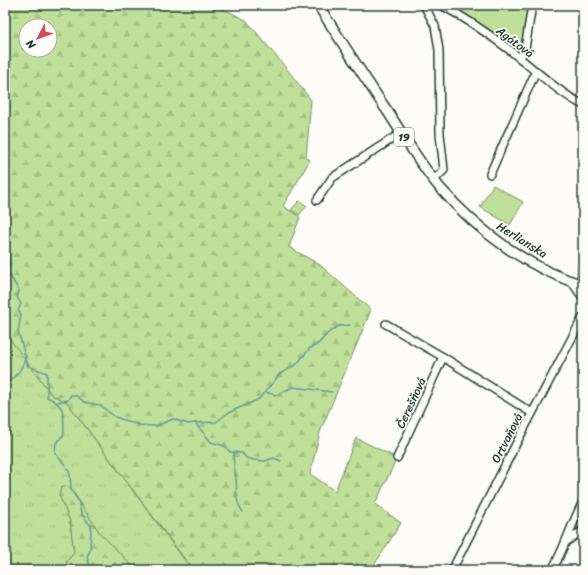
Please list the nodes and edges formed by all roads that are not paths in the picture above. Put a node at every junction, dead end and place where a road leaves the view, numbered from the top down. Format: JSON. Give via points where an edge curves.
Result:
{"nodes":[{"id":1,"x":318,"y":5,"type":"edge"},
{"id":2,"x":424,"y":5,"type":"edge"},
{"id":3,"x":441,"y":5,"type":"edge"},
{"id":4,"x":532,"y":5,"type":"edge"},
{"id":5,"x":520,"y":58,"type":"junction"},
{"id":6,"x":536,"y":71,"type":"junction"},
{"id":7,"x":583,"y":105,"type":"edge"},
{"id":8,"x":401,"y":133,"type":"junction"},
{"id":9,"x":490,"y":174,"type":"dead end"},
{"id":10,"x":434,"y":180,"type":"junction"},
{"id":11,"x":317,"y":200,"type":"dead end"},
{"id":12,"x":583,"y":262,"type":"edge"},
{"id":13,"x":579,"y":284,"type":"edge"},
{"id":14,"x":583,"y":298,"type":"edge"},
{"id":15,"x":583,"y":317,"type":"edge"},
{"id":16,"x":386,"y":324,"type":"dead end"},
{"id":17,"x":443,"y":357,"type":"junction"},
{"id":18,"x":532,"y":413,"type":"junction"},
{"id":19,"x":397,"y":458,"type":"dead end"},
{"id":20,"x":583,"y":502,"type":"edge"},
{"id":21,"x":583,"y":530,"type":"edge"},
{"id":22,"x":566,"y":542,"type":"junction"},
{"id":23,"x":453,"y":570,"type":"edge"},
{"id":24,"x":552,"y":570,"type":"edge"}],
"edges":[{"from":1,"to":8,"type":"main road","number":"19"},
{"from":2,"to":10,"type":"street","via":[[435,26],[439,50],[440,134],[444,170]]},
{"from":3,"to":5,"type":"street","name":"Agátová","via":[[476,26]]},
{"from":4,"to":5,"type":"street","via":[[525,49]]},
{"from":5,"to":6,"type":"street","name":"Agátová"},
{"from":6,"to":7,"type":"street","name":"Agátová"},
{"from":6,"to":9,"type":"street","name":"Agátová"},
{"from":8,"to":10,"type":"main road","number":"19"},
{"from":8,"to":11,"type":"street","via":[[332,178]]},
{"from":10,"to":13,"type":"main road","name":"Herlianska","number":"19","via":[[455,204],[498,241],[548,271]]},
{"from":12,"to":13,"type":"street"},
{"from":13,"to":14,"type":"street"},
{"from":15,"to":18,"type":"street","name":"Ortvaňová"},
{"from":16,"to":17,"type":"street"},
{"from":17,"to":18,"type":"street"},
{"from":17,"to":19,"type":"street","name":"Čerešňová"},
{"from":18,"to":23,"type":"street","name":"Ortvaňová"},
{"from":20,"to":22,"type":"street"},
{"from":21,"to":22,"type":"street"},
{"from":22,"to":24,"type":"street"}]}
